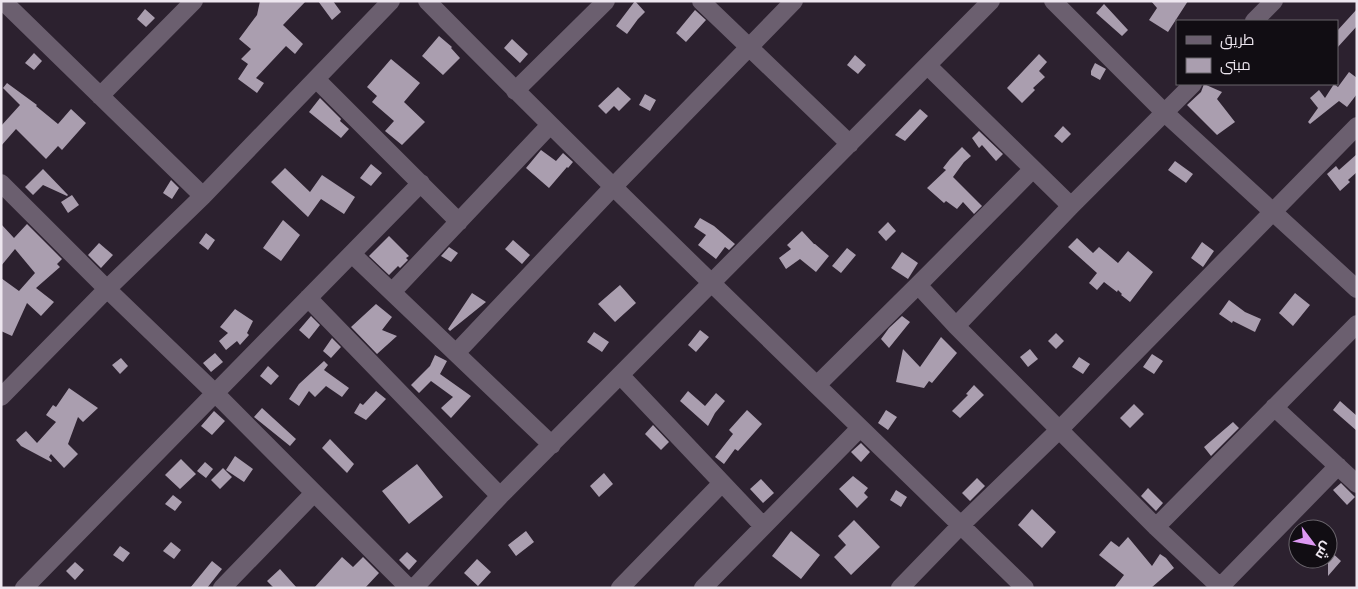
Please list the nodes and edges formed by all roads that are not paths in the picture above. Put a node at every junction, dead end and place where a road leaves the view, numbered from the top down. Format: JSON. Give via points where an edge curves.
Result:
{"nodes":[{"id":1,"x":194,"y":1,"type":"edge"},
{"id":2,"x":392,"y":1,"type":"edge"},
{"id":3,"x":428,"y":1,"type":"edge"},
{"id":4,"x":606,"y":1,"type":"edge"},
{"id":5,"x":701,"y":1,"type":"edge"},
{"id":6,"x":794,"y":1,"type":"edge"},
{"id":7,"x":991,"y":1,"type":"edge"},
{"id":8,"x":1053,"y":1,"type":"edge"},
{"id":9,"x":8,"y":3,"type":"edge"},
{"id":10,"x":749,"y":48,"type":"junction"},
{"id":11,"x":928,"y":66,"type":"junction"},
{"id":12,"x":316,"y":79,"type":"junction"},
{"id":13,"x":1192,"y":85,"type":"edge"},
{"id":14,"x":515,"y":91,"type":"junction"},
{"id":15,"x":100,"y":96,"type":"junction"},
{"id":16,"x":1165,"y":113,"type":"junction"},
{"id":17,"x":550,"y":125,"type":"junction"},
{"id":18,"x":1357,"y":126,"type":"edge"},
{"id":19,"x":850,"y":144,"type":"junction"},
{"id":20,"x":1033,"y":168,"type":"junction"},
{"id":21,"x":1,"y":183,"type":"edge"},
{"id":22,"x":421,"y":183,"type":"junction"},
{"id":23,"x":613,"y":187,"type":"junction"},
{"id":24,"x":203,"y":196,"type":"junction"},
{"id":25,"x":1071,"y":206,"type":"junction"},
{"id":26,"x":1273,"y":211,"type":"junction"},
{"id":27,"x":459,"y":222,"type":"junction"},
{"id":28,"x":352,"y":254,"type":"junction"},
{"id":29,"x":712,"y":284,"type":"junction"},
{"id":30,"x":918,"y":285,"type":"junction"},
{"id":31,"x":108,"y":289,"type":"junction"},
{"id":32,"x":1357,"y":290,"type":"edge"},
{"id":33,"x":392,"y":292,"type":"junction"},
{"id":34,"x":308,"y":298,"type":"junction"},
{"id":35,"x":1357,"y":324,"type":"edge"},
{"id":36,"x":956,"y":326,"type":"junction"},
{"id":37,"x":456,"y":353,"type":"junction"},
{"id":38,"x":620,"y":376,"type":"junction"},
{"id":39,"x":5,"y":385,"type":"edge"},
{"id":40,"x":816,"y":385,"type":"junction"},
{"id":41,"x":215,"y":393,"type":"junction"},
{"id":42,"x":1274,"y":407,"type":"junction"},
{"id":43,"x":860,"y":428,"type":"junction"},
{"id":44,"x":1060,"y":430,"type":"junction"},
{"id":45,"x":552,"y":445,"type":"junction"},
{"id":46,"x":1338,"y":466,"type":"junction"},
{"id":47,"x":722,"y":483,"type":"junction"},
{"id":48,"x":1357,"y":484,"type":"edge"},
{"id":49,"x":314,"y":493,"type":"junction"},
{"id":50,"x":500,"y":496,"type":"junction"},
{"id":51,"x":961,"y":525,"type":"junction"},
{"id":52,"x":763,"y":526,"type":"junction"},
{"id":53,"x":1156,"y":527,"type":"junction"},
{"id":54,"x":1219,"y":587,"type":"edge"},
{"id":55,"x":24,"y":588,"type":"edge"},
{"id":56,"x":222,"y":588,"type":"edge"},
{"id":57,"x":409,"y":588,"type":"edge"},
{"id":58,"x":414,"y":588,"type":"edge"},
{"id":59,"x":620,"y":588,"type":"edge"},
{"id":60,"x":703,"y":588,"type":"edge"},
{"id":61,"x":900,"y":588,"type":"edge"},
{"id":62,"x":1025,"y":588,"type":"edge"}],
"edges":[{"from":1,"to":15,"type":"street"},
{"from":2,"to":12,"type":"street"},
{"from":3,"to":14,"type":"street"},
{"from":4,"to":14,"type":"street"},
{"from":5,"to":10,"type":"street"},
{"from":6,"to":10,"type":"street"},
{"from":7,"to":11,"type":"street"},
{"from":8,"to":16,"type":"street"},
{"from":9,"to":15,"type":"street"},
{"from":10,"to":19,"type":"street"},
{"from":10,"to":23,"type":"street"},
{"from":11,"to":19,"type":"street"},
{"from":11,"to":20,"type":"street"},
{"from":12,"to":22,"type":"street"},
{"from":12,"to":24,"type":"street"},
{"from":13,"to":16,"type":"street"},
{"from":14,"to":17,"type":"street"},
{"from":15,"to":24,"type":"street"},
{"from":16,"to":25,"type":"street"},
{"from":16,"to":26,"type":"street"},
{"from":17,"to":23,"type":"street"},
{"from":17,"to":27,"type":"street"},
{"from":18,"to":26,"type":"street"},
{"from":19,"to":29,"type":"street"},
{"from":20,"to":25,"type":"street"},
{"from":20,"to":30,"type":"street"},
{"from":21,"to":31,"type":"street"},
{"from":22,"to":27,"type":"street"},
{"from":22,"to":28,"type":"street"},
{"from":23,"to":29,"type":"street"},
{"from":23,"to":37,"type":"street"},
{"from":24,"to":31,"type":"street"},
{"from":25,"to":36,"type":"street"},
{"from":26,"to":32,"type":"street"},
{"from":26,"to":44,"type":"street"},
{"from":27,"to":33,"type":"street"},
{"from":28,"to":33,"type":"street"},
{"from":28,"to":34,"type":"street"},
{"from":29,"to":38,"type":"street"},
{"from":29,"to":40,"type":"street"},
{"from":30,"to":36,"type":"street"},
{"from":30,"to":40,"type":"street"},
{"from":31,"to":39,"type":"street"},
{"from":31,"to":41,"type":"street"},
{"from":33,"to":37,"type":"street"},
{"from":34,"to":41,"type":"street"},
{"from":34,"to":50,"type":"street"},
{"from":35,"to":42,"type":"street"},
{"from":36,"to":44,"type":"street"},
{"from":37,"to":45,"type":"street"},
{"from":38,"to":45,"type":"street"},
{"from":38,"to":47,"type":"street"},
{"from":40,"to":43,"type":"street"},
{"from":41,"to":49,"type":"street"},
{"from":41,"to":55,"type":"street"},
{"from":42,"to":46,"type":"street"},
{"from":42,"to":53,"type":"street"},
{"from":43,"to":51,"type":"street"},
{"from":43,"to":52,"type":"street"},
{"from":44,"to":51,"type":"street"},
{"from":44,"to":53,"type":"street"},
{"from":45,"to":50,"type":"street"},
{"from":46,"to":48,"type":"street"},
{"from":46,"to":54,"type":"street"},
{"from":47,"to":52,"type":"street"},
{"from":47,"to":59,"type":"street"},
{"from":49,"to":56,"type":"street"},
{"from":49,"to":57,"type":"street"},
{"from":50,"to":58,"type":"street"},
{"from":51,"to":61,"type":"street"},
{"from":51,"to":62,"type":"street"},
{"from":52,"to":60,"type":"street"},
{"from":53,"to":54,"type":"street"}]}
